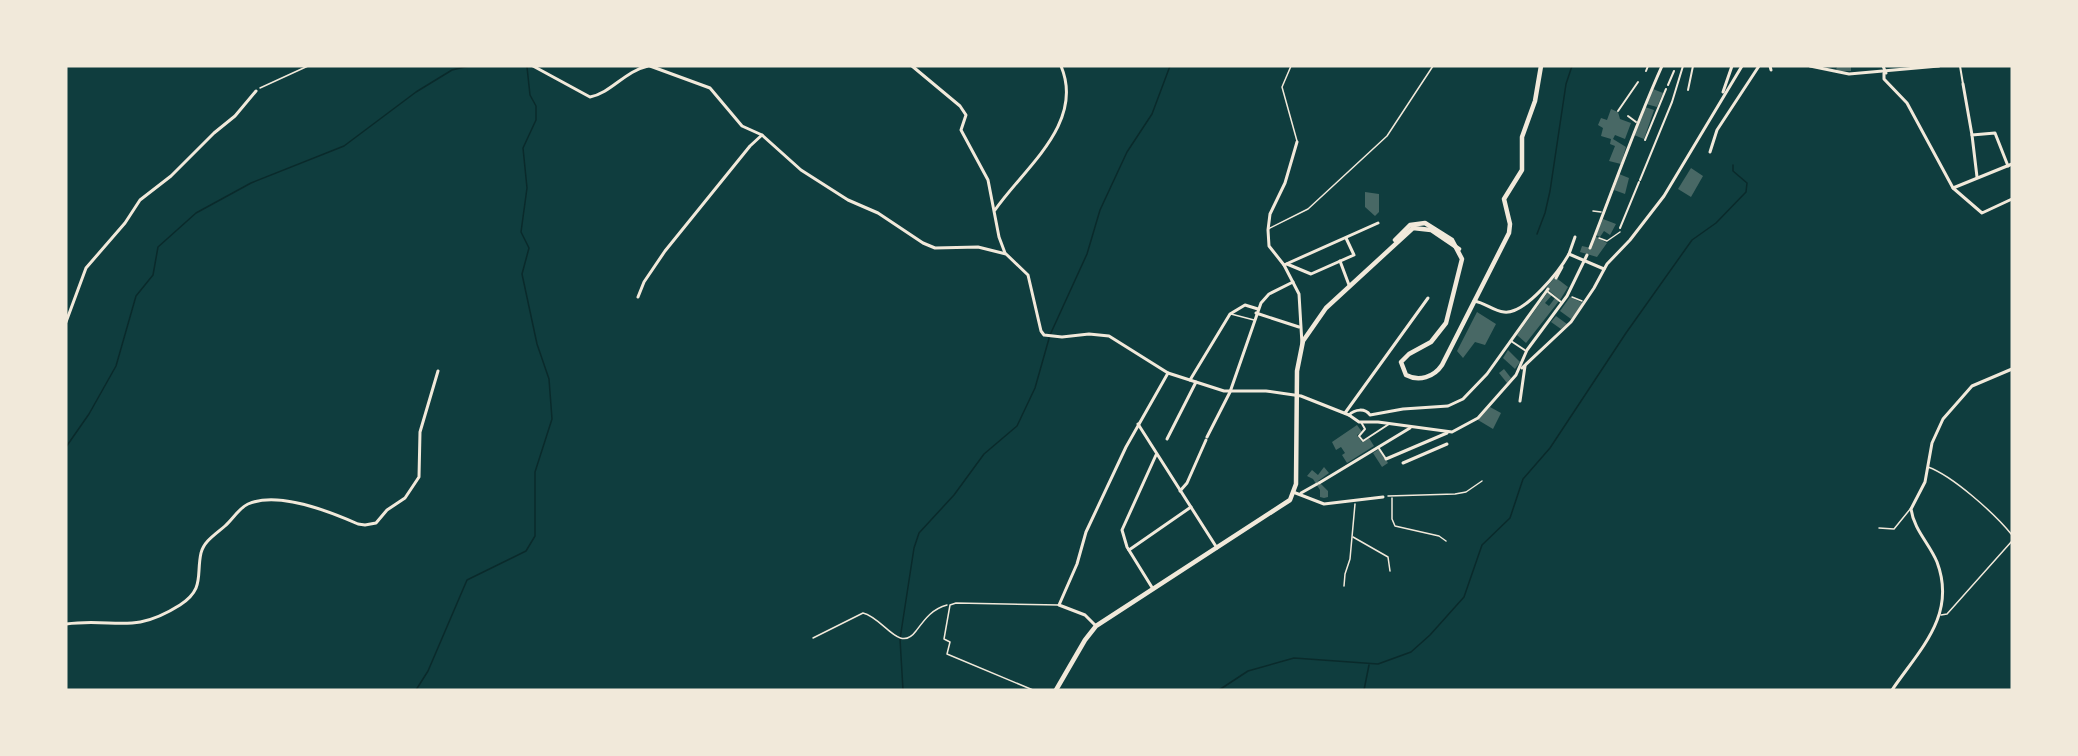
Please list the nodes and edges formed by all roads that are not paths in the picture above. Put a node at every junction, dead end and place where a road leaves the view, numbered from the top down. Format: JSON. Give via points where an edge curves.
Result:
{"nodes":[{"id":1,"x":534,"y":66,"type":"edge"},
{"id":2,"x":649,"y":66,"type":"edge"},
{"id":3,"x":912,"y":66,"type":"edge"},
{"id":4,"x":1061,"y":66,"type":"edge"},
{"id":5,"x":1291,"y":66,"type":"edge"},
{"id":6,"x":1433,"y":66,"type":"edge"},
{"id":7,"x":1541,"y":66,"type":"edge"},
{"id":8,"x":1648,"y":66,"type":"edge"},
{"id":9,"x":1662,"y":66,"type":"edge"},
{"id":10,"x":1683,"y":66,"type":"edge"},
{"id":11,"x":1693,"y":66,"type":"edge"},
{"id":12,"x":1732,"y":66,"type":"edge"},
{"id":13,"x":1742,"y":66,"type":"edge"},
{"id":14,"x":1759,"y":66,"type":"edge"},
{"id":15,"x":1810,"y":66,"type":"edge"},
{"id":16,"x":1883,"y":66,"type":"edge"},
{"id":17,"x":1939,"y":66,"type":"edge"},
{"id":18,"x":1960,"y":66,"type":"edge"},
{"id":19,"x":1646,"y":71,"type":"dead end"},
{"id":20,"x":1674,"y":71,"type":"dead end"},
{"id":21,"x":1885,"y":73,"type":"junction"},
{"id":22,"x":1638,"y":82,"type":"dead end"},
{"id":23,"x":1962,"y":84,"type":"joint"},
{"id":24,"x":1668,"y":85,"type":"dead end"},
{"id":25,"x":1666,"y":89,"type":"dead end"},
{"id":26,"x":1688,"y":90,"type":"dead end"},
{"id":27,"x":256,"y":91,"type":"road end"},
{"id":28,"x":1722,"y":97,"type":"junction"},
{"id":29,"x":1618,"y":111,"type":"dead end"},
{"id":30,"x":1628,"y":116,"type":"dead end"},
{"id":31,"x":1636,"y":122,"type":"junction"},
{"id":32,"x":762,"y":135,"type":"junction"},
{"id":33,"x":1972,"y":135,"type":"junction"},
{"id":34,"x":1646,"y":140,"type":"dead end"},
{"id":35,"x":1298,"y":142,"type":"joint"},
{"id":36,"x":1710,"y":152,"type":"dead end"},
{"id":37,"x":2010,"y":165,"type":"edge"},
{"id":38,"x":1977,"y":177,"type":"junction"},
{"id":39,"x":1953,"y":188,"type":"junction"},
{"id":40,"x":2012,"y":199,"type":"edge"},
{"id":41,"x":994,"y":211,"type":"junction"},
{"id":42,"x":1378,"y":223,"type":"dead end"},
{"id":43,"x":1620,"y":228,"type":"road end"},
{"id":44,"x":1268,"y":230,"type":"junction"},
{"id":45,"x":1346,"y":237,"type":"junction"},
{"id":46,"x":1575,"y":237,"type":"dead end"},
{"id":47,"x":1590,"y":248,"type":"dead end"},
{"id":48,"x":1006,"y":254,"type":"junction"},
{"id":49,"x":1569,"y":254,"type":"junction"},
{"id":50,"x":1587,"y":255,"type":"dead end"},
{"id":51,"x":1340,"y":261,"type":"junction"},
{"id":52,"x":1564,"y":263,"type":"junction"},
{"id":53,"x":1286,"y":265,"type":"junction"},
{"id":54,"x":1604,"y":269,"type":"junction"},
{"id":55,"x":1556,"y":278,"type":"dead end"},
{"id":56,"x":1293,"y":282,"type":"junction"},
{"id":57,"x":1349,"y":285,"type":"junction"},
{"id":58,"x":1548,"y":290,"type":"joint"},
{"id":59,"x":1478,"y":291,"type":"junction"},
{"id":60,"x":638,"y":297,"type":"dead end"},
{"id":61,"x":1428,"y":298,"type":"dead end"},
{"id":62,"x":1473,"y":301,"type":"junction"},
{"id":63,"x":1485,"y":302,"type":"junction"},
{"id":64,"x":1562,"y":303,"type":"junction"},
{"id":65,"x":1257,"y":311,"type":"junction"},
{"id":66,"x":1230,"y":314,"type":"junction"},
{"id":67,"x":1254,"y":320,"type":"junction"},
{"id":68,"x":66,"y":322,"type":"edge"},
{"id":69,"x":1299,"y":327,"type":"junction"},
{"id":70,"x":1511,"y":341,"type":"junction"},
{"id":71,"x":1302,"y":344,"type":"junction"},
{"id":72,"x":1526,"y":351,"type":"junction"},
{"id":73,"x":1526,"y":364,"type":"junction"},
{"id":74,"x":1520,"y":368,"type":"junction"},
{"id":75,"x":2012,"y":369,"type":"edge"},
{"id":76,"x":438,"y":371,"type":"dead end"},
{"id":77,"x":1168,"y":373,"type":"junction"},
{"id":78,"x":1190,"y":380,"type":"junction"},
{"id":79,"x":1196,"y":382,"type":"junction"},
{"id":80,"x":1230,"y":392,"type":"junction"},
{"id":81,"x":1296,"y":396,"type":"junction"},
{"id":82,"x":1520,"y":401,"type":"dead end"},
{"id":83,"x":1347,"y":414,"type":"junction"},
{"id":84,"x":1370,"y":415,"type":"junction"},
{"id":85,"x":1370,"y":421,"type":"junction"},
{"id":86,"x":1361,"y":422,"type":"junction"},
{"id":87,"x":1391,"y":423,"type":"junction"},
{"id":88,"x":1138,"y":424,"type":"junction"},
{"id":89,"x":1411,"y":427,"type":"junction"},
{"id":90,"x":1448,"y":432,"type":"junction"},
{"id":91,"x":1167,"y":439,"type":"dead end"},
{"id":92,"x":1430,"y":440,"type":"junction"},
{"id":93,"x":1447,"y":444,"type":"dead end"},
{"id":94,"x":1378,"y":447,"type":"junction"},
{"id":95,"x":1434,"y":450,"type":"junction"},
{"id":96,"x":1156,"y":455,"type":"junction"},
{"id":97,"x":1386,"y":459,"type":"joint"},
{"id":98,"x":1403,"y":463,"type":"dead end"},
{"id":99,"x":1928,"y":467,"type":"junction"},
{"id":100,"x":1180,"y":491,"type":"junction"},
{"id":101,"x":1293,"y":492,"type":"junction"},
{"id":102,"x":1303,"y":492,"type":"junction"},
{"id":103,"x":1383,"y":497,"type":"dead end"},
{"id":104,"x":1913,"y":505,"type":"junction"},
{"id":105,"x":1191,"y":507,"type":"junction"},
{"id":106,"x":1879,"y":528,"type":"dead end"},
{"id":107,"x":2012,"y":535,"type":"edge"},
{"id":108,"x":2012,"y":541,"type":"edge"},
{"id":109,"x":1217,"y":548,"type":"junction"},
{"id":110,"x":1129,"y":550,"type":"junction"},
{"id":111,"x":1153,"y":589,"type":"junction"},
{"id":112,"x":1059,"y":605,"type":"junction"},
{"id":113,"x":1940,"y":615,"type":"junction"},
{"id":114,"x":66,"y":624,"type":"edge"},
{"id":115,"x":1096,"y":626,"type":"junction"},
{"id":116,"x":1033,"y":690,"type":"edge"},
{"id":117,"x":1056,"y":690,"type":"edge"},
{"id":118,"x":1892,"y":690,"type":"edge"}],
"edges":[{"from":1,"to":2,"type":"street","via":[[590,97],[628,73]]},
{"from":2,"to":32,"type":"street","via":[[710,88],[742,126]]},
{"from":3,"to":41,"type":"street","via":[[966,115],[961,130],[988,180]]},
{"from":4,"to":41,"type":"street","via":[[1069,91],[1065,113],[1048,145]]},
{"from":5,"to":35,"type":"lane","via":[[1282,87]]},
{"from":6,"to":44,"type":"lane","via":[[1388,136],[1310,208]]},
{"from":7,"to":59,"type":"main road","via":[[1522,137],[1522,170],[1505,198],[1510,230]]},
{"from":8,"to":19,"type":"street"},
{"from":9,"to":31,"type":"street"},
{"from":10,"to":43,"type":"street"},
{"from":11,"to":26,"type":"street"},
{"from":12,"to":28,"type":"street"},
{"from":13,"to":28,"type":"street"},
{"from":14,"to":36,"type":"street","via":[[1717,130]]},
{"from":15,"to":21,"type":"street","via":[[1850,74]]},
{"from":16,"to":21,"type":"street"},
{"from":17,"to":21,"type":"street"},
{"from":18,"to":23,"type":"street"},
{"from":20,"to":24,"type":"street"},
{"from":21,"to":39,"type":"street","via":[[1884,79],[1907,103]]},
{"from":22,"to":29,"type":"street"},
{"from":23,"to":33,"type":"street"},
{"from":25,"to":34,"type":"street"},
{"from":27,"to":68,"type":"street","via":[[171,177],[140,200],[86,268]]},
{"from":28,"to":54,"type":"street","via":[[1671,186]]},
{"from":30,"to":31,"type":"street"},
{"from":31,"to":47,"type":"street"},
{"from":32,"to":48,"type":"street","via":[[801,170],[848,200],[879,213],[923,243],[935,248],[981,247]]},
{"from":32,"to":60,"type":"street","via":[[665,251]]},
{"from":33,"to":37,"type":"street","via":[[1995,132]]},
{"from":33,"to":38,"type":"street"},
{"from":35,"to":44,"type":"street","via":[[1270,214]]},
{"from":37,"to":38,"type":"street"},
{"from":38,"to":39,"type":"street"},
{"from":39,"to":40,"type":"street","via":[[1982,213]]},
{"from":41,"to":48,"type":"street"},
{"from":42,"to":45,"type":"street"},
{"from":44,"to":53,"type":"street","via":[[1269,246]]},
{"from":45,"to":51,"type":"street","via":[[1354,255]]},
{"from":45,"to":53,"type":"street"},
{"from":46,"to":49,"type":"street"},
{"from":48,"to":77,"type":"street","via":[[1028,275],[1044,335],[1113,337]]},
{"from":49,"to":52,"type":"street"},
{"from":49,"to":54,"type":"street"},
{"from":50,"to":64,"type":"street"},
{"from":51,"to":53,"type":"street","via":[[1311,274]]},
{"from":51,"to":57,"type":"street"},
{"from":52,"to":55,"type":"street"},
{"from":52,"to":63,"type":"street","via":[[1532,299],[1509,312]]},
{"from":53,"to":56,"type":"street"},
{"from":54,"to":73,"type":"street","via":[[1567,326]]},
{"from":56,"to":65,"type":"street","via":[[1266,296]]},
{"from":56,"to":69,"type":"street","via":[[1300,297]]},
{"from":57,"to":62,"type":"main road","via":[[1406,228],[1422,222],[1444,233],[1459,249],[1462,264],[1449,317],[1433,341],[1403,358],[1405,374],[1420,378],[1438,370]]},
{"from":57,"to":71,"type":"main road","via":[[1319,316]]},
{"from":58,"to":64,"type":"street"},
{"from":58,"to":70,"type":"street"},
{"from":59,"to":62,"type":"main road"},
{"from":59,"to":63,"type":"street"},
{"from":61,"to":83,"type":"street"},
{"from":62,"to":63,"type":"street"},
{"from":64,"to":72,"type":"street"},
{"from":65,"to":66,"type":"street","via":[[1245,305]]},
{"from":65,"to":67,"type":"street"},
{"from":65,"to":69,"type":"street"},
{"from":66,"to":67,"type":"lane"},
{"from":66,"to":78,"type":"street"},
{"from":67,"to":80,"type":"street"},
{"from":69,"to":71,"type":"street"},
{"from":70,"to":72,"type":"street"},
{"from":70,"to":84,"type":"street","via":[[1479,384],[1453,405]]},
{"from":71,"to":81,"type":"main road"},
{"from":72,"to":74,"type":"street"},
{"from":73,"to":74,"type":"street"},
{"from":73,"to":82,"type":"street"},
{"from":74,"to":90,"type":"street","via":[[1478,418],[1462,429]]},
{"from":75,"to":99,"type":"street","via":[[1979,382],[1966,392],[1936,432]]},
{"from":76,"to":114,"type":"street","via":[[420,432],[419,477],[405,498],[376,523],[358,524],[315,506],[254,502],[241,509],[206,543],[198,583],[182,604],[136,625],[90,620]]},
{"from":77,"to":78,"type":"street"},
{"from":77,"to":88,"type":"street"},
{"from":78,"to":79,"type":"street"},
{"from":79,"to":80,"type":"street"},
{"from":79,"to":91,"type":"street"},
{"from":80,"to":81,"type":"street"},
{"from":80,"to":100,"type":"street"},
{"from":81,"to":83,"type":"street"},
{"from":81,"to":101,"type":"main road"},
{"from":83,"to":84,"type":"street","via":[[1359,410]]},
{"from":83,"to":86,"type":"street"},
{"from":84,"to":85,"type":"street"},
{"from":85,"to":86,"type":"street"},
{"from":85,"to":87,"type":"street"},
{"from":86,"to":87,"type":"street","via":[[1365,429],[1359,436],[1363,441]]},
{"from":87,"to":89,"type":"street"},
{"from":88,"to":96,"type":"street"},
{"from":88,"to":112,"type":"street","via":[[1086,532]]},
{"from":89,"to":90,"type":"street"},
{"from":89,"to":94,"type":"street"},
{"from":90,"to":92,"type":"street"},
{"from":92,"to":95,"type":"street"},
{"from":92,"to":97,"type":"street"},
{"from":93,"to":95,"type":"street"},
{"from":94,"to":97,"type":"street"},
{"from":94,"to":102,"type":"street"},
{"from":95,"to":98,"type":"street"},
{"from":96,"to":100,"type":"street"},
{"from":96,"to":110,"type":"street","via":[[1124,524],[1123,536]]},
{"from":99,"to":104,"type":"street"},
{"from":99,"to":107,"type":"lane","via":[[1968,495]]},
{"from":100,"to":105,"type":"street"},
{"from":101,"to":102,"type":"street"},
{"from":101,"to":109,"type":"main road","via":[[1286,504]]},
{"from":102,"to":103,"type":"street","via":[[1324,504]]},
{"from":104,"to":106,"type":"lane","via":[[1894,529]]},
{"from":104,"to":113,"type":"street","via":[[1912,519],[1937,561],[1944,595]]},
{"from":105,"to":109,"type":"street"},
{"from":105,"to":110,"type":"street"},
{"from":108,"to":113,"type":"lane","via":[[1947,614]]},
{"from":109,"to":111,"type":"main road"},
{"from":110,"to":111,"type":"street"},
{"from":111,"to":115,"type":"main road"},
{"from":112,"to":115,"type":"street","via":[[1085,615]]},
{"from":112,"to":116,"type":"lane","via":[[951,603],[944,639],[950,642],[947,654]]},
{"from":113,"to":118,"type":"street"},
{"from":115,"to":117,"type":"main road"}]}
